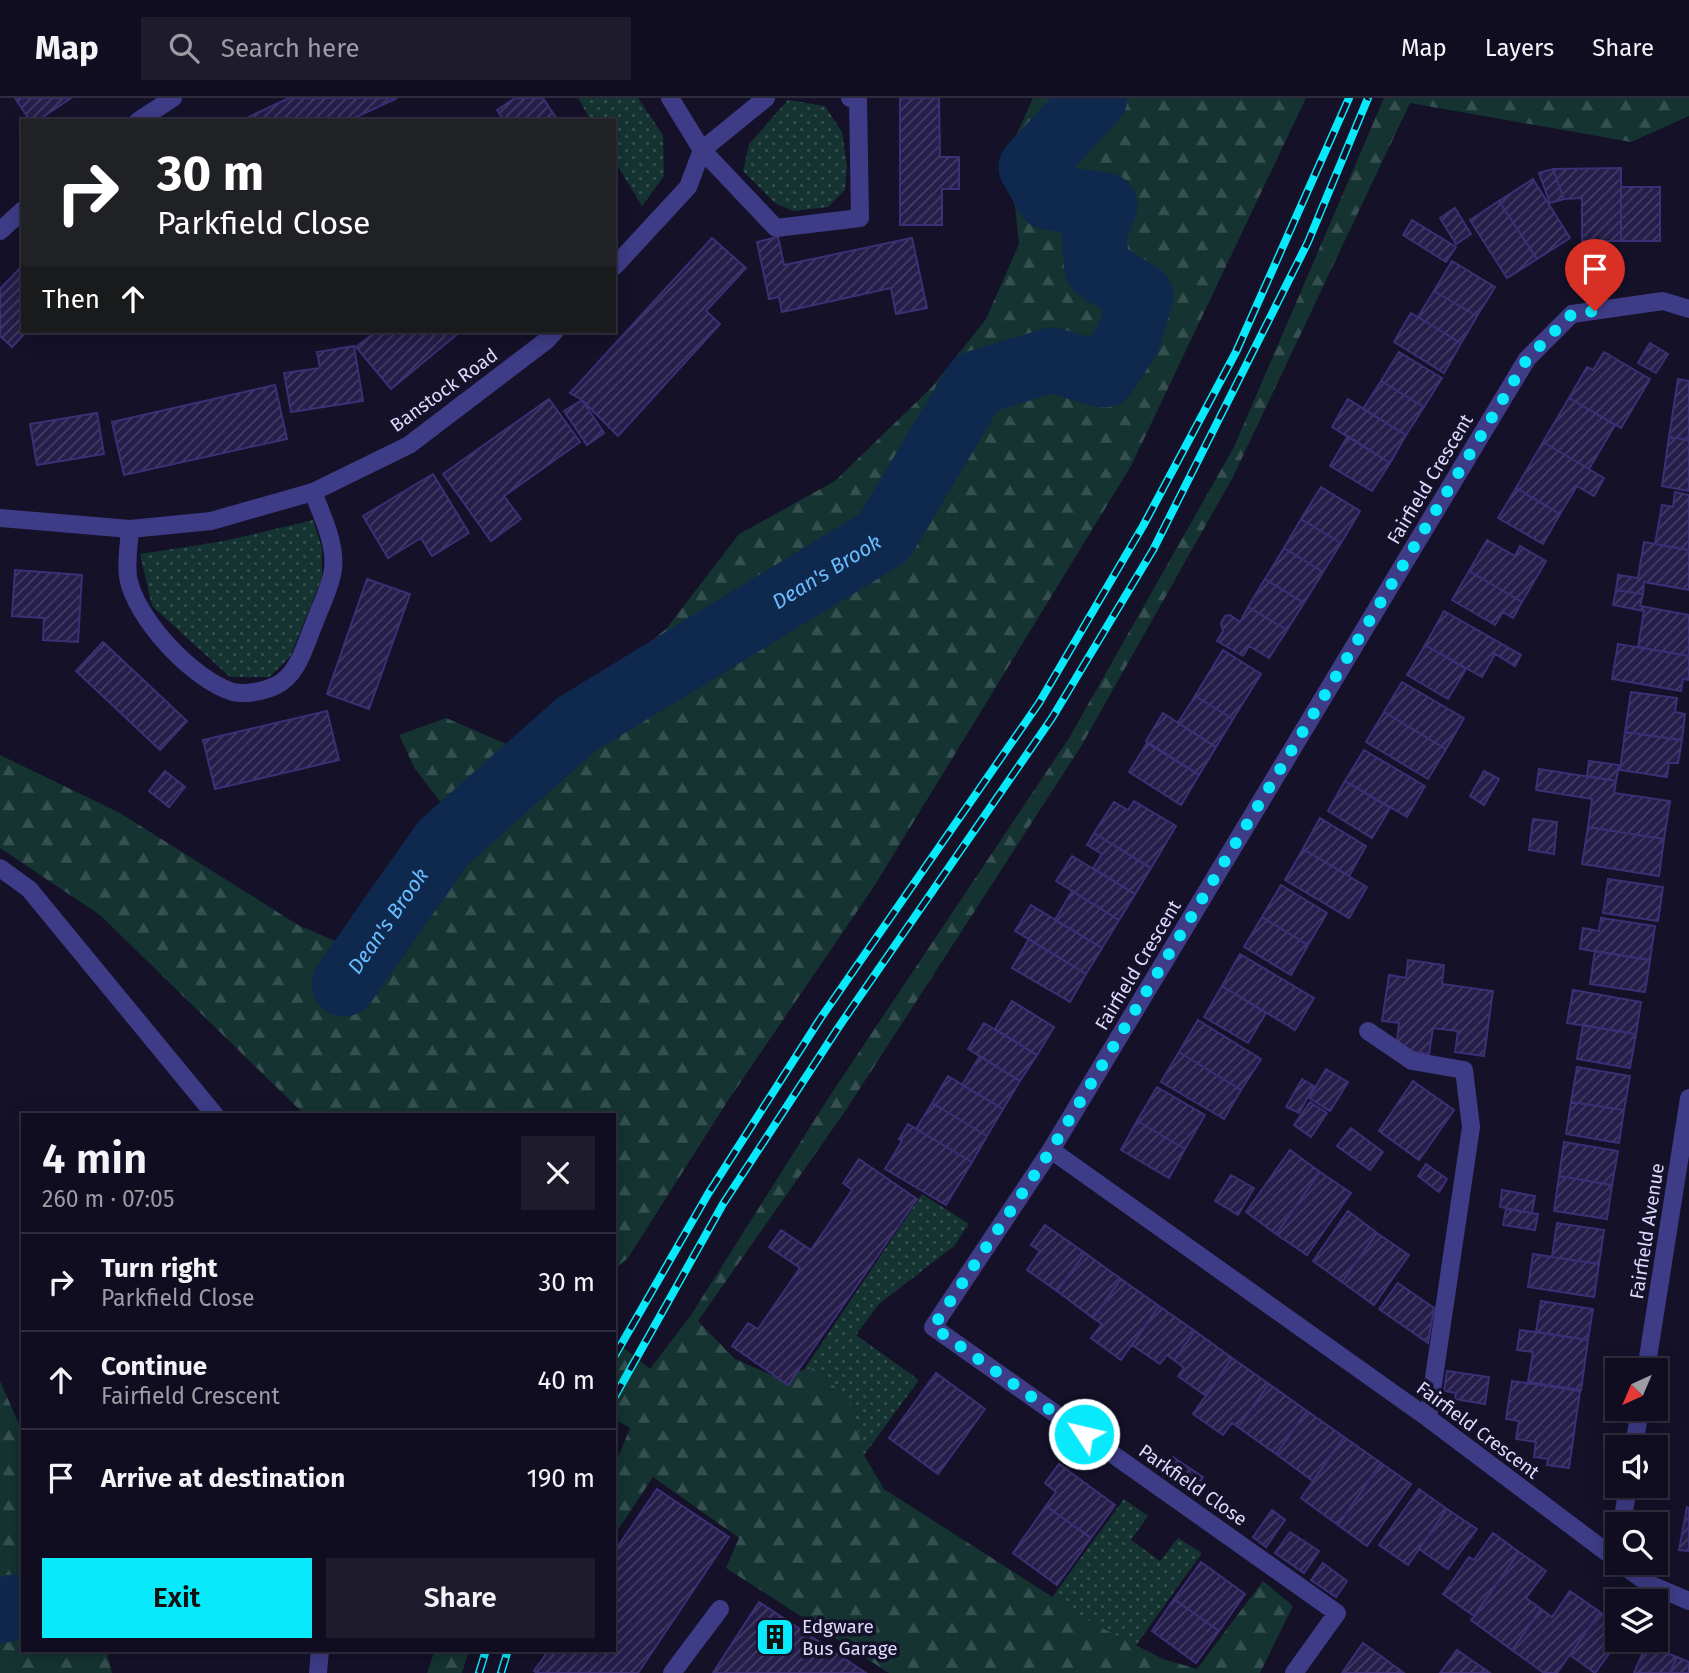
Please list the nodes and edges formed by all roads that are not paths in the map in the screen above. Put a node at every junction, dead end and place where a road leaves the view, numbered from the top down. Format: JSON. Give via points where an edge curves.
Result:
{"nodes":[{"id":1,"x":173,"y":98,"type":"edge"},
{"id":2,"x":670,"y":98,"type":"edge"},
{"id":3,"x":766,"y":98,"type":"edge"},
{"id":4,"x":850,"y":98,"type":"edge"},
{"id":5,"x":141,"y":119,"type":"edge"},
{"id":6,"x":702,"y":150,"type":"junction"},
{"id":7,"x":21,"y":212,"type":"edge"},
{"id":8,"x":0,"y":231,"type":"edge"},
{"id":9,"x":616,"y":265,"type":"edge"},
{"id":10,"x":1689,"y":309,"type":"edge"},
{"id":11,"x":553,"y":333,"type":"edge"},
{"id":12,"x":313,"y":492,"type":"junction"},
{"id":13,"x":0,"y":518,"type":"edge"},
{"id":14,"x":130,"y":529,"type":"junction"},
{"id":15,"x":0,"y":868,"type":"edge"},
{"id":16,"x":1368,"y":1031,"type":"dead end"},
{"id":17,"x":1689,"y":1098,"type":"edge"},
{"id":18,"x":213,"y":1113,"type":"edge"},
{"id":19,"x":1051,"y":1150,"type":"junction"},
{"id":20,"x":1648,"y":1358,"type":"edge"},
{"id":21,"x":1428,"y":1418,"type":"junction"},
{"id":22,"x":1605,"y":1550,"type":"edge"},
{"id":23,"x":1637,"y":1575,"type":"edge"},
{"id":24,"x":1689,"y":1601,"type":"edge"},
{"id":25,"x":720,"y":1609,"type":"dead end"},
{"id":26,"x":320,"y":1652,"type":"edge"},
{"id":27,"x":317,"y":1673,"type":"edge"},
{"id":28,"x":672,"y":1673,"type":"edge"},
{"id":29,"x":1294,"y":1673,"type":"edge"}],
"edges":[{"from":1,"to":5,"type":"street"},
{"from":2,"to":6,"type":"street"},
{"from":3,"to":6,"type":"street"},
{"from":4,"to":6,"type":"street","via":[[858,99],[860,218],[776,228]]},
{"from":6,"to":9,"type":"street","via":[[688,187]]},
{"from":7,"to":8,"type":"street"},
{"from":10,"to":19,"type":"street","name":"Fairfield Crescent","via":[[1663,301],[1572,314],[1527,359]]},
{"from":11,"to":12,"type":"street","name":"Banstock Road","via":[[409,445]]},
{"from":12,"to":14,"type":"street","name":"Banstock Road","via":[[211,521]]},
{"from":12,"to":14,"type":"street","via":[[333,552],[333,571],[300,659],[276,686],[257,691],[236,693],[217,685],[157,633],[128,577]]},
{"from":13,"to":14,"type":"street","name":"Banstock Road"},
{"from":15,"to":18,"type":"street","via":[[29,889]]},
{"from":16,"to":21,"type":"street","via":[[1412,1061],[1464,1070],[1471,1127]]},
{"from":17,"to":20,"type":"street","name":"Fairfield Avenue"},
{"from":19,"to":21,"type":"street","name":"Fairfield Crescent"},
{"from":19,"to":29,"type":"street","name":"Parkfield Close","via":[[933,1327],[1337,1613]]},
{"from":21,"to":22,"type":"street","name":"Fairfield Crescent"},
{"from":23,"to":24,"type":"street","name":"Fairfield Crescent"},
{"from":25,"to":28,"type":"street"},
{"from":26,"to":27,"type":"street"}]}
